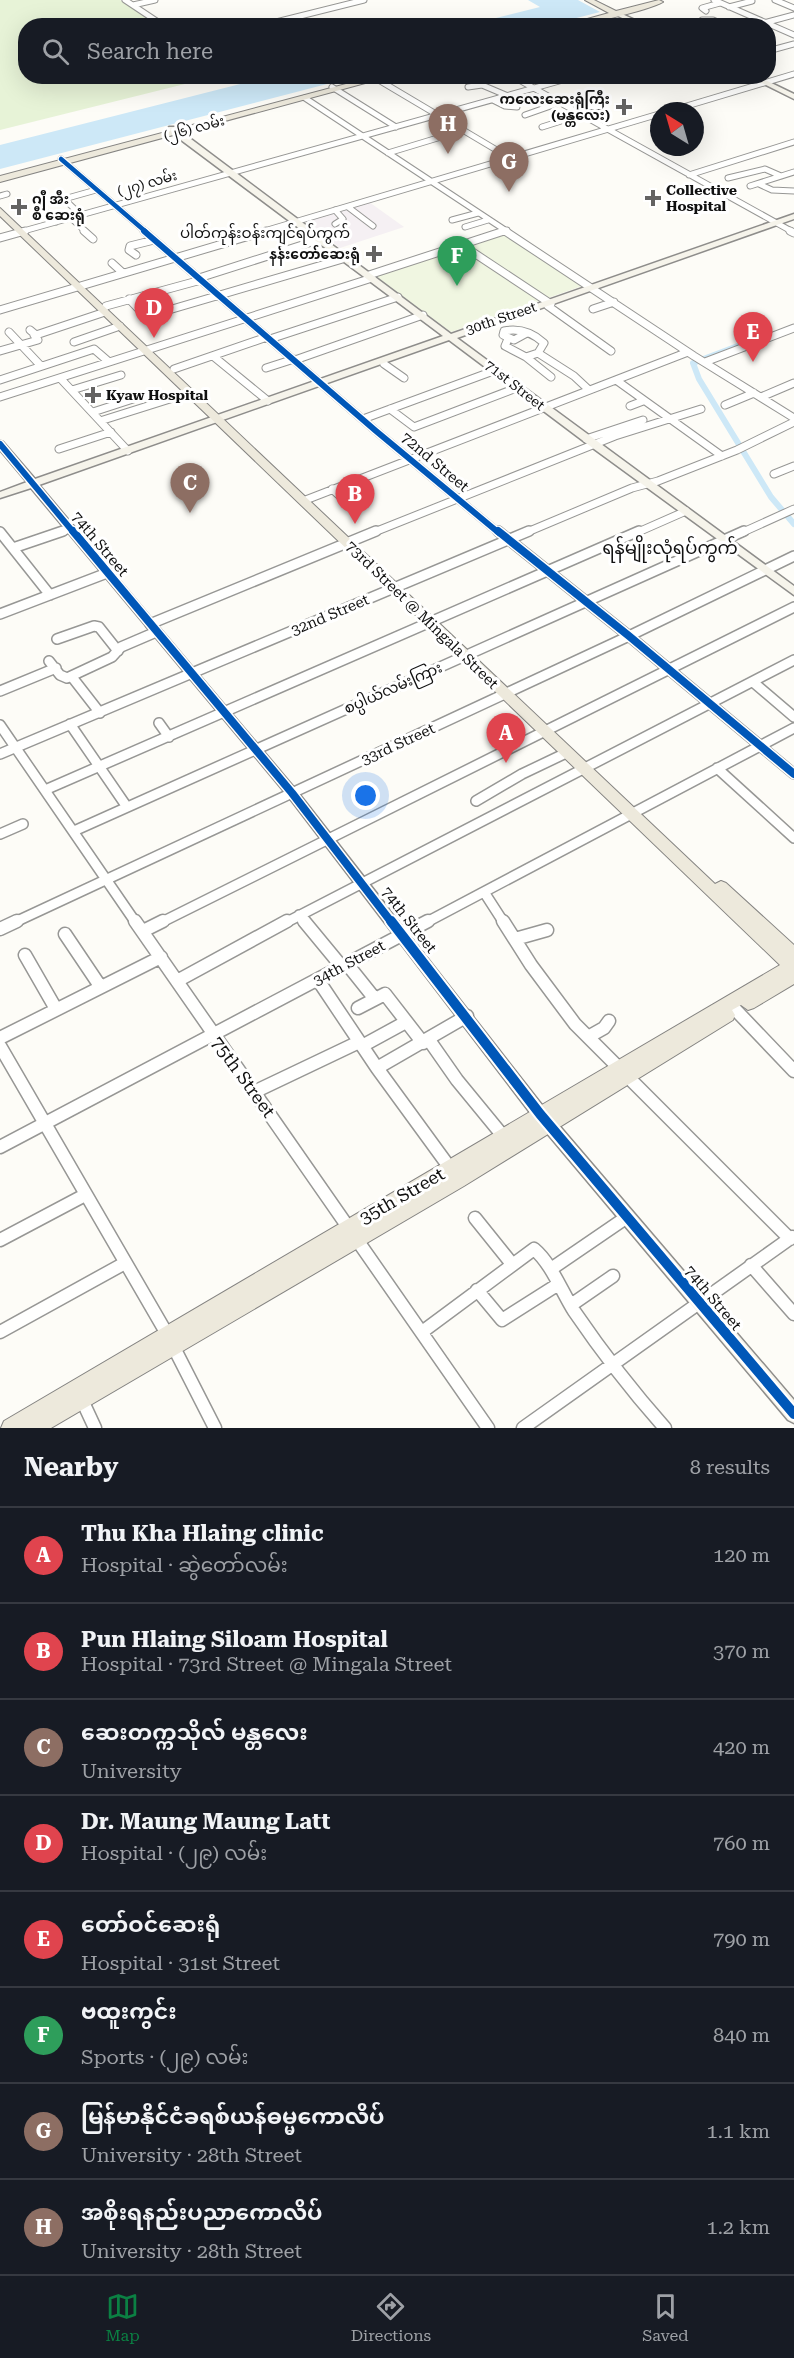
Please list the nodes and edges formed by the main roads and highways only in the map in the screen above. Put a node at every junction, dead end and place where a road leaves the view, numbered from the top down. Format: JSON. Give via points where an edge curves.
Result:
{"nodes":[{"id":1,"x":590,"y":0,"type":"edge"},
{"id":2,"x":598,"y":0,"type":"edge"},
{"id":3,"x":662,"y":1,"type":"edge"},
{"id":4,"x":621,"y":13,"type":"junction"},
{"id":5,"x":599,"y":18,"type":"edge"},
{"id":6,"x":605,"y":18,"type":"edge"},
{"id":7,"x":630,"y":18,"type":"edge"},
{"id":8,"x":351,"y":84,"type":"edge"},
{"id":9,"x":766,"y":84,"type":"edge"},
{"id":10,"x":335,"y":88,"type":"junction"},
{"id":11,"x":794,"y":97,"type":"edge"},
{"id":12,"x":175,"y":130,"type":"junction"},
{"id":13,"x":63,"y":160,"type":"junction"},
{"id":14,"x":0,"y":174,"type":"edge"},
{"id":15,"x":0,"y":179,"type":"edge"},
{"id":16,"x":0,"y":204,"type":"edge"},
{"id":17,"x":0,"y":211,"type":"edge"},
{"id":18,"x":794,"y":217,"type":"edge"},
{"id":19,"x":24,"y":231,"type":"junction"},
{"id":20,"x":106,"y":309,"type":"junction"},
{"id":21,"x":453,"y":337,"type":"junction"},
{"id":22,"x":148,"y":350,"type":"junction"},
{"id":23,"x":322,"y":383,"type":"junction"},
{"id":24,"x":219,"y":419,"type":"junction"},
{"id":25,"x":0,"y":444,"type":"edge"},
{"id":26,"x":32,"y":484,"type":"junction"},
{"id":27,"x":0,"y":495,"type":"edge"},
{"id":28,"x":794,"y":591,"type":"edge"},
{"id":29,"x":548,"y":730,"type":"junction"},
{"id":30,"x":589,"y":768,"type":"junction"},
{"id":31,"x":794,"y":967,"type":"edge"},
{"id":32,"x":544,"y":1118,"type":"junction"},
{"id":33,"x":430,"y":1188,"type":"junction"},
{"id":34,"x":170,"y":1341,"type":"junction"},
{"id":35,"x":794,"y":1414,"type":"edge"},
{"id":36,"x":11,"y":1428,"type":"edge"},
{"id":37,"x":32,"y":1428,"type":"edge"}],
"edges":[{"from":1,"to":4,"type":"main road"},
{"from":2,"to":4,"type":"main road"},
{"from":3,"to":4,"type":"main road"},
{"from":4,"to":5,"type":"main road"},
{"from":4,"to":6,"type":"main road"},
{"from":4,"to":7,"type":"main road"},
{"from":8,"to":10,"type":"main road","name":"(၂၆) လမ်း"},
{"from":9,"to":11,"type":"main road"},
{"from":10,"to":12,"type":"main road","name":"(၂၆) လမ်း"},
{"from":10,"to":12,"type":"main road","name":"(၂၆) လမ်း"},
{"from":12,"to":13,"type":"main road","name":"(၂၆) လမ်း"},
{"from":12,"to":21,"type":"main road","name":"71st Street"},
{"from":13,"to":14,"type":"main road","name":"(၂၆) လမ်း"},
{"from":13,"to":15,"type":"main road","name":"(၂၆) လမ်း"},
{"from":16,"to":19,"type":"main road","name":"73rd Street @ Mingala Street"},
{"from":17,"to":19,"type":"main road","name":"73rd Street @ Mingala Street"},
{"from":18,"to":21,"type":"main road","name":"30th Street"},
{"from":19,"to":20,"type":"main road","name":"73rd Street @ Mingala Street"},
{"from":20,"to":22,"type":"main road","name":"73rd Street @ Mingala Street"},
{"from":20,"to":22,"type":"main road","name":"73rd Street @ Mingala Street"},
{"from":21,"to":23,"type":"main road","name":"30th Street"},
{"from":21,"to":23,"type":"main road","name":"30th Street"},
{"from":21,"to":28,"type":"main road","name":"71st Street"},
{"from":22,"to":24,"type":"main road","name":"73rd Street @ Mingala Street"},
{"from":22,"to":24,"type":"main road","name":"73rd Street @ Mingala Street","via":[[174,369]]},
{"from":23,"to":24,"type":"main road","name":"30th Street"},
{"from":23,"to":24,"type":"main road","name":"30th Street"},
{"from":24,"to":26,"type":"main road","name":"30th Street"},
{"from":24,"to":29,"type":"main road","name":"73rd Street @ Mingala Street"},
{"from":25,"to":26,"type":"main road","name":"74th Street"},
{"from":26,"to":27,"type":"main road","name":"30th Street"},
{"from":26,"to":32,"type":"main road","name":"74th Street","via":[[292,793]]},
{"from":29,"to":30,"type":"main road","name":"73rd Street @ Mingala Street"},
{"from":29,"to":30,"type":"main road","name":"73rd Street @ Mingala Street","via":[[566,753]]},
{"from":30,"to":31,"type":"main road","name":"73rd Street @ Mingala Street"},
{"from":31,"to":32,"type":"main road","name":"35th Street"},
{"from":32,"to":33,"type":"main road","name":"35th Street"},
{"from":32,"to":33,"type":"main road","name":"35th Street","via":[[503,1136],[450,1168]]},
{"from":32,"to":35,"type":"main road","name":"74th Street"},
{"from":33,"to":34,"type":"main road","name":"35th Street"},
{"from":34,"to":36,"type":"main road","name":"35th Street"},
{"from":34,"to":37,"type":"main road","name":"35th Street"}]}
